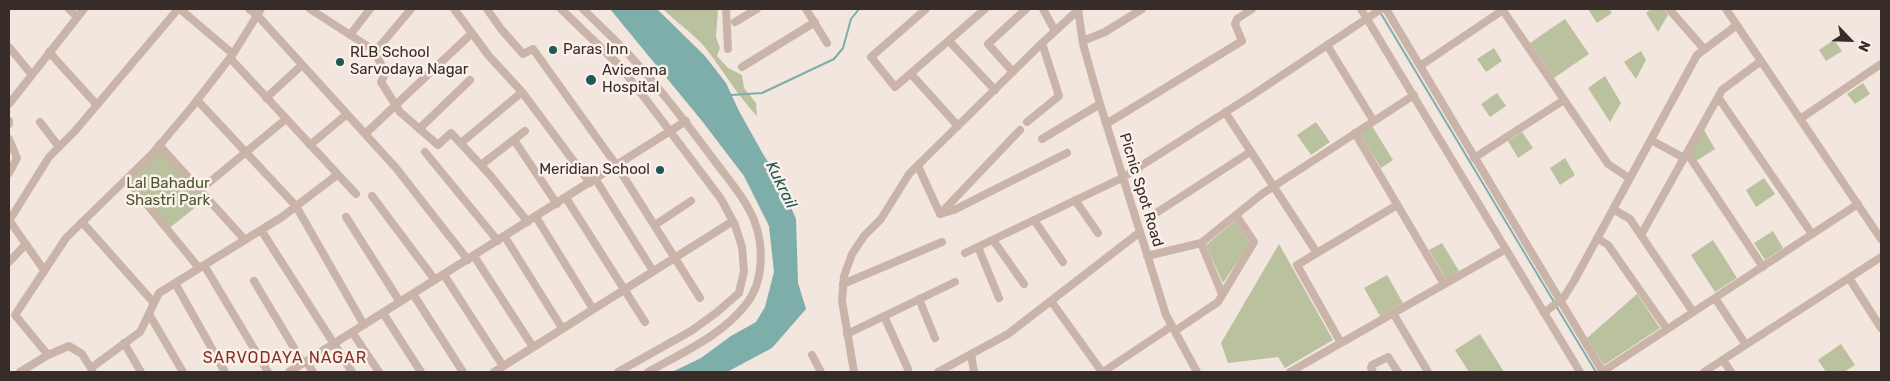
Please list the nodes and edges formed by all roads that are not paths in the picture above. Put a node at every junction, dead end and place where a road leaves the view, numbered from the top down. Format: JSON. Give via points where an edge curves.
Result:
{"nodes":[{"id":1,"x":69,"y":9,"type":"edge"},
{"id":2,"x":84,"y":9,"type":"edge"},
{"id":3,"x":179,"y":9,"type":"edge"},
{"id":4,"x":249,"y":9,"type":"edge"},
{"id":5,"x":310,"y":9,"type":"edge"},
{"id":6,"x":370,"y":9,"type":"edge"},
{"id":7,"x":411,"y":9,"type":"edge"},
{"id":8,"x":454,"y":9,"type":"edge"},
{"id":9,"x":486,"y":9,"type":"edge"},
{"id":10,"x":561,"y":9,"type":"edge"},
{"id":11,"x":583,"y":9,"type":"edge"},
{"id":12,"x":726,"y":9,"type":"edge"},
{"id":13,"x":757,"y":9,"type":"edge"},
{"id":14,"x":806,"y":9,"type":"edge"},
{"id":15,"x":926,"y":9,"type":"edge"},
{"id":16,"x":985,"y":9,"type":"edge"},
{"id":17,"x":1026,"y":9,"type":"edge"},
{"id":18,"x":1043,"y":9,"type":"edge"},
{"id":19,"x":1140,"y":9,"type":"edge"},
{"id":20,"x":1252,"y":9,"type":"edge"},
{"id":21,"x":1361,"y":9,"type":"edge"},
{"id":22,"x":1386,"y":9,"type":"edge"},
{"id":23,"x":1669,"y":9,"type":"edge"},
{"id":24,"x":1726,"y":9,"type":"edge"},
{"id":25,"x":1078,"y":10,"type":"edge"},
{"id":26,"x":1379,"y":10,"type":"edge"},
{"id":27,"x":1503,"y":10,"type":"edge"},
{"id":28,"x":259,"y":12,"type":"edge"},
{"id":29,"x":77,"y":17,"type":"junction"},
{"id":30,"x":1367,"y":18,"type":"junction"},
{"id":31,"x":734,"y":22,"type":"dead end"},
{"id":32,"x":814,"y":22,"type":"junction"},
{"id":33,"x":1737,"y":25,"type":"junction"},
{"id":34,"x":1055,"y":31,"type":"junction"},
{"id":35,"x":472,"y":33,"type":"junction"},
{"id":36,"x":350,"y":35,"type":"junction"},
{"id":37,"x":949,"y":41,"type":"junction"},
{"id":38,"x":1083,"y":41,"type":"junction"},
{"id":39,"x":827,"y":43,"type":"dead end"},
{"id":40,"x":1042,"y":43,"type":"junction"},
{"id":41,"x":1327,"y":45,"type":"junction"},
{"id":42,"x":9,"y":47,"type":"edge"},
{"id":43,"x":728,"y":49,"type":"dead end"},
{"id":44,"x":1704,"y":49,"type":"junction"},
{"id":45,"x":50,"y":52,"type":"junction"},
{"id":46,"x":374,"y":53,"type":"junction"},
{"id":47,"x":232,"y":56,"type":"junction"},
{"id":48,"x":1761,"y":61,"type":"junction"},
{"id":49,"x":1881,"y":64,"type":"edge"},
{"id":50,"x":302,"y":65,"type":"junction"},
{"id":51,"x":1420,"y":66,"type":"junction"},
{"id":52,"x":742,"y":67,"type":"dead end"},
{"id":53,"x":1013,"y":72,"type":"junction"},
{"id":54,"x":32,"y":74,"type":"junction"},
{"id":55,"x":911,"y":74,"type":"junction"},
{"id":56,"x":470,"y":80,"type":"dead end"},
{"id":57,"x":995,"y":90,"type":"junction"},
{"id":58,"x":522,"y":92,"type":"junction"},
{"id":59,"x":1414,"y":95,"type":"junction"},
{"id":60,"x":1718,"y":97,"type":"junction"},
{"id":61,"x":266,"y":98,"type":"junction"},
{"id":62,"x":197,"y":100,"type":"junction"},
{"id":63,"x":1564,"y":100,"type":"junction"},
{"id":64,"x":9,"y":104,"type":"edge"},
{"id":65,"x":1100,"y":104,"type":"junction"},
{"id":66,"x":97,"y":105,"type":"junction"},
{"id":67,"x":396,"y":105,"type":"junction"},
{"id":68,"x":1225,"y":112,"type":"junction"},
{"id":69,"x":347,"y":114,"type":"junction"},
{"id":70,"x":286,"y":119,"type":"junction"},
{"id":71,"x":1800,"y":119,"type":"junction"},
{"id":72,"x":1374,"y":120,"type":"junction"},
{"id":73,"x":686,"y":121,"type":"junction"},
{"id":74,"x":40,"y":122,"type":"dead end"},
{"id":75,"x":1027,"y":122,"type":"dead end"},
{"id":76,"x":1106,"y":124,"type":"junction"},
{"id":77,"x":958,"y":126,"type":"junction"},
{"id":78,"x":419,"y":129,"type":"junction"},
{"id":79,"x":1020,"y":130,"type":"dead end"},
{"id":80,"x":525,"y":131,"type":"dead end"},
{"id":81,"x":671,"y":132,"type":"junction"},
{"id":82,"x":1355,"y":133,"type":"junction"},
{"id":83,"x":365,"y":134,"type":"junction"},
{"id":84,"x":9,"y":139,"type":"edge"},
{"id":85,"x":1042,"y":139,"type":"dead end"},
{"id":86,"x":514,"y":140,"type":"junction"},
{"id":87,"x":1651,"y":140,"type":"junction"},
{"id":88,"x":461,"y":143,"type":"junction"},
{"id":89,"x":159,"y":145,"type":"junction"},
{"id":90,"x":310,"y":145,"type":"junction"},
{"id":91,"x":59,"y":148,"type":"junction"},
{"id":92,"x":246,"y":152,"type":"junction"},
{"id":93,"x":425,"y":152,"type":"dead end"},
{"id":94,"x":1250,"y":152,"type":"junction"},
{"id":95,"x":1067,"y":153,"type":"dead end"},
{"id":96,"x":1685,"y":156,"type":"junction"},
{"id":97,"x":1474,"y":158,"type":"junction"},
{"id":98,"x":482,"y":165,"type":"junction"},
{"id":99,"x":617,"y":166,"type":"junction"},
{"id":100,"x":918,"y":166,"type":"junction"},
{"id":101,"x":9,"y":173,"type":"edge"},
{"id":102,"x":337,"y":175,"type":"junction"},
{"id":103,"x":1122,"y":178,"type":"junction"},
{"id":104,"x":1630,"y":178,"type":"junction"},
{"id":105,"x":126,"y":179,"type":"junction"},
{"id":106,"x":593,"y":181,"type":"junction"},
{"id":107,"x":1273,"y":186,"type":"junction"},
{"id":108,"x":200,"y":190,"type":"junction"},
{"id":109,"x":356,"y":194,"type":"dead end"},
{"id":110,"x":372,"y":196,"type":"dead end"},
{"id":111,"x":566,"y":198,"type":"junction"},
{"id":112,"x":1075,"y":200,"type":"junction"},
{"id":113,"x":691,"y":201,"type":"dead end"},
{"id":114,"x":557,"y":204,"type":"junction"},
{"id":115,"x":1858,"y":204,"type":"junction"},
{"id":116,"x":1397,"y":205,"type":"junction"},
{"id":117,"x":296,"y":206,"type":"junction"},
{"id":118,"x":1613,"y":209,"type":"junction"},
{"id":119,"x":940,"y":214,"type":"junction"},
{"id":120,"x":1153,"y":215,"type":"dead end"},
{"id":121,"x":1236,"y":215,"type":"junction"},
{"id":122,"x":346,"y":217,"type":"dead end"},
{"id":123,"x":536,"y":217,"type":"junction"},
{"id":124,"x":9,"y":220,"type":"edge"},
{"id":125,"x":1034,"y":220,"type":"junction"},
{"id":126,"x":733,"y":221,"type":"junction"},
{"id":127,"x":82,"y":222,"type":"junction"},
{"id":128,"x":528,"y":222,"type":"junction"},
{"id":129,"x":655,"y":225,"type":"junction"},
{"id":130,"x":261,"y":230,"type":"junction"},
{"id":131,"x":1140,"y":232,"type":"junction"},
{"id":132,"x":1098,"y":233,"type":"dead end"},
{"id":133,"x":1812,"y":234,"type":"junction"},
{"id":134,"x":1641,"y":235,"type":"junction"},
{"id":135,"x":1597,"y":238,"type":"junction"},
{"id":136,"x":502,"y":239,"type":"junction"},
{"id":137,"x":1881,"y":239,"type":"edge"},
{"id":138,"x":245,"y":240,"type":"junction"},
{"id":139,"x":993,"y":240,"type":"junction"},
{"id":140,"x":942,"y":242,"type":"dead end"},
{"id":141,"x":1201,"y":243,"type":"junction"},
{"id":142,"x":26,"y":244,"type":"junction"},
{"id":143,"x":978,"y":247,"type":"junction"},
{"id":144,"x":1506,"y":249,"type":"junction"},
{"id":145,"x":965,"y":253,"type":"dead end"},
{"id":146,"x":1317,"y":253,"type":"junction"},
{"id":147,"x":1147,"y":256,"type":"junction"},
{"id":148,"x":675,"y":257,"type":"junction"},
{"id":149,"x":1881,"y":257,"type":"edge"},
{"id":150,"x":471,"y":258,"type":"junction"},
{"id":151,"x":9,"y":262,"type":"edge"},
{"id":152,"x":1063,"y":262,"type":"dead end"},
{"id":153,"x":1763,"y":266,"type":"junction"},
{"id":154,"x":202,"y":267,"type":"junction"},
{"id":155,"x":44,"y":270,"type":"junction"},
{"id":156,"x":653,"y":271,"type":"junction"},
{"id":157,"x":444,"y":275,"type":"junction"},
{"id":158,"x":1849,"y":278,"type":"junction"},
{"id":159,"x":435,"y":280,"type":"junction"},
{"id":160,"x":254,"y":281,"type":"dead end"},
{"id":161,"x":955,"y":282,"type":"dead end"},
{"id":162,"x":175,"y":283,"type":"junction"},
{"id":163,"x":843,"y":284,"type":"junction"},
{"id":164,"x":1024,"y":284,"type":"dead end"},
{"id":165,"x":1444,"y":284,"type":"junction"},
{"id":166,"x":624,"y":290,"type":"junction"},
{"id":167,"x":412,"y":294,"type":"junction"},
{"id":168,"x":1222,"y":294,"type":"junction"},
{"id":169,"x":700,"y":298,"type":"dead end"},
{"id":170,"x":999,"y":298,"type":"dead end"},
{"id":171,"x":1715,"y":298,"type":"junction"},
{"id":172,"x":919,"y":299,"type":"junction"},
{"id":173,"x":1051,"y":300,"type":"junction"},
{"id":174,"x":400,"y":302,"type":"junction"},
{"id":175,"x":154,"y":303,"type":"junction"},
{"id":176,"x":1557,"y":303,"type":"junction"},
{"id":177,"x":593,"y":309,"type":"junction"},
{"id":178,"x":1693,"y":312,"type":"junction"},
{"id":179,"x":383,"y":313,"type":"junction"},
{"id":180,"x":1393,"y":313,"type":"junction"},
{"id":181,"x":1544,"y":313,"type":"junction"},
{"id":182,"x":149,"y":314,"type":"junction"},
{"id":183,"x":884,"y":316,"type":"junction"},
{"id":184,"x":12,"y":317,"type":"edge"},
{"id":185,"x":645,"y":322,"type":"dead end"},
{"id":186,"x":364,"y":325,"type":"junction"},
{"id":187,"x":562,"y":328,"type":"junction"},
{"id":188,"x":1173,"y":328,"type":"junction"},
{"id":189,"x":1881,"y":328,"type":"edge"},
{"id":190,"x":1667,"y":329,"type":"junction"},
{"id":191,"x":352,"y":332,"type":"junction"},
{"id":192,"x":847,"y":334,"type":"junction"},
{"id":193,"x":935,"y":338,"type":"dead end"},
{"id":194,"x":124,"y":343,"type":"junction"},
{"id":195,"x":1341,"y":343,"type":"junction"},
{"id":196,"x":332,"y":344,"type":"junction"},
{"id":197,"x":1746,"y":345,"type":"junction"},
{"id":198,"x":532,"y":347,"type":"junction"},
{"id":199,"x":971,"y":354,"type":"junction"},
{"id":200,"x":48,"y":355,"type":"junction"},
{"id":201,"x":812,"y":355,"type":"dead end"},
{"id":202,"x":1724,"y":360,"type":"junction"},
{"id":203,"x":304,"y":362,"type":"junction"},
{"id":204,"x":503,"y":366,"type":"junction"},
{"id":205,"x":908,"y":369,"type":"dead end"},
{"id":206,"x":92,"y":370,"type":"edge"},
{"id":207,"x":1576,"y":371,"type":"edge"},
{"id":208,"x":20,"y":372,"type":"edge"},
{"id":209,"x":141,"y":372,"type":"edge"},
{"id":210,"x":183,"y":372,"type":"edge"},
{"id":211,"x":225,"y":372,"type":"edge"},
{"id":212,"x":268,"y":372,"type":"edge"},
{"id":213,"x":289,"y":372,"type":"edge"},
{"id":214,"x":312,"y":372,"type":"edge"},
{"id":215,"x":352,"y":372,"type":"edge"},
{"id":216,"x":379,"y":372,"type":"edge"},
{"id":217,"x":421,"y":372,"type":"edge"},
{"id":218,"x":463,"y":372,"type":"edge"},
{"id":219,"x":494,"y":372,"type":"edge"},
{"id":220,"x":618,"y":372,"type":"edge"},
{"id":221,"x":648,"y":372,"type":"edge"},
{"id":222,"x":821,"y":372,"type":"edge"},
{"id":223,"x":854,"y":372,"type":"edge"},
{"id":224,"x":938,"y":372,"type":"edge"},
{"id":225,"x":974,"y":372,"type":"edge"},
{"id":226,"x":1102,"y":372,"type":"edge"},
{"id":227,"x":1197,"y":372,"type":"edge"},
{"id":228,"x":1291,"y":372,"type":"edge"},
{"id":229,"x":1373,"y":372,"type":"edge"},
{"id":230,"x":1398,"y":372,"type":"edge"},
{"id":231,"x":1428,"y":372,"type":"edge"},
{"id":232,"x":1603,"y":372,"type":"edge"},
{"id":233,"x":1704,"y":372,"type":"edge"},
{"id":234,"x":1732,"y":372,"type":"edge"}],
"edges":[{"from":1,"to":29,"type":"street"},
{"from":2,"to":29,"type":"street"},
{"from":3,"to":47,"type":"street"},
{"from":3,"to":66,"type":"street"},
{"from":4,"to":28,"type":"street"},
{"from":5,"to":36,"type":"street"},
{"from":6,"to":36,"type":"street"},
{"from":7,"to":46,"type":"street"},
{"from":8,"to":35,"type":"street"},
{"from":9,"to":99,"type":"street","via":[[523,54],[533,49]]},
{"from":10,"to":81,"type":"street","via":[[620,66]]},
{"from":11,"to":73,"type":"street","via":[[632,57]]},
{"from":12,"to":43,"type":"street"},
{"from":13,"to":31,"type":"street"},
{"from":14,"to":32,"type":"street"},
{"from":15,"to":55,"type":"street","via":[[871,57],[895,87]]},
{"from":16,"to":37,"type":"street"},
{"from":17,"to":53,"type":"street","via":[[988,44]]},
{"from":18,"to":34,"type":"street"},
{"from":19,"to":38,"type":"street","via":[[1105,32]]},
{"from":20,"to":76,"type":"street","via":[[1235,24],[1242,41]]},
{"from":21,"to":30,"type":"street"},
{"from":22,"to":51,"type":"street"},
{"from":23,"to":44,"type":"street"},
{"from":24,"to":33,"type":"street"},
{"from":25,"to":34,"type":"street"},
{"from":25,"to":38,"type":"street","name":"Picnic Spot Road"},
{"from":26,"to":30,"type":"street"},
{"from":27,"to":51,"type":"street"},
{"from":27,"to":63,"type":"street"},
{"from":28,"to":47,"type":"street"},
{"from":28,"to":50,"type":"street"},
{"from":29,"to":45,"type":"street"},
{"from":30,"to":41,"type":"street"},
{"from":30,"to":59,"type":"street"},
{"from":32,"to":39,"type":"street"},
{"from":32,"to":52,"type":"street"},
{"from":33,"to":44,"type":"street"},
{"from":33,"to":48,"type":"street"},
{"from":34,"to":40,"type":"street"},
{"from":35,"to":58,"type":"street","via":[[488,56]]},
{"from":35,"to":67,"type":"street"},
{"from":36,"to":46,"type":"street"},
{"from":37,"to":55,"type":"street"},
{"from":37,"to":57,"type":"street"},
{"from":38,"to":65,"type":"street","name":"Picnic Spot Road"},
{"from":40,"to":53,"type":"street"},
{"from":40,"to":75,"type":"street","via":[[1059,96]]},
{"from":41,"to":68,"type":"street"},
{"from":41,"to":72,"type":"street"},
{"from":42,"to":54,"type":"street"},
{"from":44,"to":87,"type":"street","via":[[1697,55]]},
{"from":45,"to":54,"type":"street"},
{"from":45,"to":66,"type":"street"},
{"from":46,"to":67,"type":"street","via":[[386,72],[381,82]]},
{"from":47,"to":61,"type":"street"},
{"from":47,"to":62,"type":"street"},
{"from":48,"to":60,"type":"street","via":[[1722,90]]},
{"from":48,"to":71,"type":"street"},
{"from":49,"to":71,"type":"street"},
{"from":50,"to":61,"type":"street"},
{"from":50,"to":69,"type":"street"},
{"from":51,"to":97,"type":"street"},
{"from":53,"to":57,"type":"street"},
{"from":54,"to":64,"type":"street"},
{"from":55,"to":77,"type":"street"},
{"from":56,"to":78,"type":"street"},
{"from":57,"to":77,"type":"street"},
{"from":58,"to":88,"type":"street"},
{"from":58,"to":106,"type":"street"},
{"from":59,"to":72,"type":"street"},
{"from":59,"to":144,"type":"street"},
{"from":60,"to":96,"type":"street"},
{"from":60,"to":133,"type":"street"},
{"from":61,"to":70,"type":"street"},
{"from":62,"to":89,"type":"street"},
{"from":62,"to":92,"type":"street"},
{"from":63,"to":97,"type":"street"},
{"from":63,"to":104,"type":"street","via":[[1608,164]]},
{"from":65,"to":76,"type":"street","name":"Picnic Spot Road"},
{"from":65,"to":85,"type":"street"},
{"from":66,"to":91,"type":"street"},
{"from":67,"to":78,"type":"street"},
{"from":67,"to":83,"type":"street"},
{"from":68,"to":94,"type":"street"},
{"from":68,"to":103,"type":"street"},
{"from":69,"to":83,"type":"street"},
{"from":69,"to":90,"type":"street"},
{"from":70,"to":90,"type":"street"},
{"from":70,"to":92,"type":"street"},
{"from":71,"to":115,"type":"street"},
{"from":72,"to":82,"type":"street"},
{"from":73,"to":81,"type":"street"},
{"from":73,"to":221,"type":"street","via":[[754,220],[761,252],[757,284],[748,303],[728,323],[697,345]]},
{"from":74,"to":91,"type":"street"},
{"from":76,"to":103,"type":"street","name":"Picnic Spot Road"},
{"from":77,"to":100,"type":"street"},
{"from":78,"to":88,"type":"street","via":[[438,145],[452,133]]},
{"from":79,"to":119,"type":"street"},
{"from":80,"to":86,"type":"street"},
{"from":81,"to":99,"type":"street"},
{"from":81,"to":126,"type":"street","via":[[721,199]]},
{"from":82,"to":107,"type":"street"},
{"from":82,"to":116,"type":"street"},
{"from":83,"to":150,"type":"street"},
{"from":84,"to":101,"type":"street","via":[[17,158]]},
{"from":86,"to":98,"type":"street"},
{"from":86,"to":114,"type":"street"},
{"from":87,"to":96,"type":"street"},
{"from":87,"to":104,"type":"street"},
{"from":88,"to":98,"type":"street"},
{"from":89,"to":105,"type":"street"},
{"from":89,"to":108,"type":"street"},
{"from":90,"to":102,"type":"street"},
{"from":91,"to":124,"type":"street","via":[[49,158]]},
{"from":92,"to":108,"type":"street"},
{"from":92,"to":117,"type":"street"},
{"from":93,"to":136,"type":"street"},
{"from":94,"to":107,"type":"street"},
{"from":94,"to":120,"type":"street"},
{"from":95,"to":119,"type":"street"},
{"from":96,"to":134,"type":"street"},
{"from":96,"to":153,"type":"street"},
{"from":97,"to":176,"type":"street"},
{"from":98,"to":128,"type":"street"},
{"from":99,"to":106,"type":"street"},
{"from":99,"to":129,"type":"street"},
{"from":100,"to":119,"type":"street"},
{"from":100,"to":163,"type":"street","via":[[852,254]]},
{"from":102,"to":109,"type":"street"},
{"from":102,"to":117,"type":"street"},
{"from":103,"to":112,"type":"street"},
{"from":103,"to":131,"type":"street","name":"Picnic Spot Road"},
{"from":104,"to":118,"type":"street"},
{"from":105,"to":127,"type":"street"},
{"from":105,"to":154,"type":"street"},
{"from":106,"to":111,"type":"street"},
{"from":106,"to":156,"type":"street"},
{"from":107,"to":121,"type":"street"},
{"from":107,"to":146,"type":"street"},
{"from":108,"to":138,"type":"street"},
{"from":110,"to":159,"type":"street"},
{"from":111,"to":114,"type":"street"},
{"from":111,"to":166,"type":"street"},
{"from":112,"to":125,"type":"street"},
{"from":112,"to":132,"type":"street"},
{"from":113,"to":129,"type":"street"},
{"from":114,"to":123,"type":"street"},
{"from":115,"to":133,"type":"street"},
{"from":115,"to":137,"type":"street"},
{"from":116,"to":146,"type":"street"},
{"from":116,"to":165,"type":"street"},
{"from":117,"to":130,"type":"street"},
{"from":117,"to":186,"type":"street"},
{"from":118,"to":134,"type":"street","via":[[1630,219]]},
{"from":118,"to":135,"type":"street"},
{"from":121,"to":141,"type":"street"},
{"from":121,"to":168,"type":"street","via":[[1254,242]]},
{"from":122,"to":174,"type":"street"},
{"from":123,"to":128,"type":"street"},
{"from":123,"to":177,"type":"street"},
{"from":124,"to":142,"type":"street"},
{"from":125,"to":139,"type":"street"},
{"from":125,"to":152,"type":"street"},
{"from":126,"to":148,"type":"street"},
{"from":126,"to":220,"type":"street","via":[[742,247],[744,271],[739,293],[691,331]]},
{"from":127,"to":155,"type":"street","via":[[66,238]]},
{"from":127,"to":175,"type":"street"},
{"from":128,"to":136,"type":"street"},
{"from":129,"to":148,"type":"street"},
{"from":130,"to":138,"type":"street"},
{"from":130,"to":196,"type":"street"},
{"from":131,"to":147,"type":"street","name":"Picnic Spot Road"},
{"from":131,"to":173,"type":"street"},
{"from":133,"to":153,"type":"street"},
{"from":134,"to":178,"type":"street"},
{"from":135,"to":176,"type":"street","via":[[1564,298]]},
{"from":135,"to":190,"type":"street","via":[[1608,244]]},
{"from":136,"to":150,"type":"street"},
{"from":136,"to":187,"type":"street"},
{"from":138,"to":154,"type":"street"},
{"from":139,"to":143,"type":"street"},
{"from":139,"to":164,"type":"street"},
{"from":140,"to":163,"type":"street"},
{"from":141,"to":147,"type":"street"},
{"from":141,"to":168,"type":"street"},
{"from":142,"to":151,"type":"street"},
{"from":142,"to":155,"type":"street"},
{"from":143,"to":145,"type":"street"},
{"from":143,"to":170,"type":"street"},
{"from":144,"to":165,"type":"street"},
{"from":144,"to":181,"type":"street"},
{"from":146,"to":195,"type":"street","via":[[1297,264]]},
{"from":147,"to":188,"type":"street","name":"Picnic Spot Road"},
{"from":148,"to":156,"type":"street"},
{"from":148,"to":169,"type":"street"},
{"from":149,"to":158,"type":"street"},
{"from":150,"to":157,"type":"street"},
{"from":150,"to":198,"type":"street"},
{"from":153,"to":171,"type":"street"},
{"from":154,"to":162,"type":"street"},
{"from":154,"to":212,"type":"street"},
{"from":155,"to":184,"type":"street"},
{"from":156,"to":166,"type":"street"},
{"from":157,"to":159,"type":"street"},
{"from":157,"to":204,"type":"street"},
{"from":158,"to":189,"type":"street"},
{"from":158,"to":197,"type":"street"},
{"from":159,"to":167,"type":"street"},
{"from":160,"to":203,"type":"street"},
{"from":161,"to":172,"type":"street"},
{"from":162,"to":175,"type":"street","via":[[159,293]]},
{"from":162,"to":211,"type":"street"},
{"from":163,"to":192,"type":"street"},
{"from":165,"to":180,"type":"street"},
{"from":166,"to":177,"type":"street"},
{"from":166,"to":185,"type":"street"},
{"from":167,"to":174,"type":"street"},
{"from":167,"to":218,"type":"street"},
{"from":168,"to":188,"type":"street","via":[[1218,302]]},
{"from":171,"to":178,"type":"street"},
{"from":171,"to":197,"type":"street"},
{"from":172,"to":183,"type":"street"},
{"from":172,"to":193,"type":"street"},
{"from":173,"to":199,"type":"street","via":[[1008,334]]},
{"from":173,"to":226,"type":"street"},
{"from":174,"to":179,"type":"street"},
{"from":175,"to":182,"type":"street"},
{"from":176,"to":181,"type":"street"},
{"from":176,"to":232,"type":"street"},
{"from":177,"to":187,"type":"street"},
{"from":178,"to":190,"type":"street"},
{"from":179,"to":186,"type":"street"},
{"from":179,"to":217,"type":"street"},
{"from":180,"to":195,"type":"street"},
{"from":180,"to":231,"type":"street"},
{"from":181,"to":207,"type":"street"},
{"from":182,"to":194,"type":"street","via":[[140,332]]},
{"from":182,"to":210,"type":"street"},
{"from":183,"to":192,"type":"street"},
{"from":183,"to":205,"type":"street"},
{"from":184,"to":200,"type":"street"},
{"from":186,"to":191,"type":"street"},
{"from":187,"to":198,"type":"street"},
{"from":188,"to":226,"type":"street"},
{"from":188,"to":227,"type":"street","name":"Picnic Spot Road"},
{"from":190,"to":232,"type":"street"},
{"from":191,"to":196,"type":"street"},
{"from":191,"to":216,"type":"street"},
{"from":192,"to":223,"type":"street"},
{"from":194,"to":206,"type":"street"},
{"from":194,"to":209,"type":"street"},
{"from":195,"to":228,"type":"street"},
{"from":196,"to":203,"type":"street"},
{"from":196,"to":215,"type":"street"},
{"from":197,"to":202,"type":"street"},
{"from":198,"to":204,"type":"street"},
{"from":199,"to":224,"type":"street"},
{"from":199,"to":225,"type":"street"},
{"from":200,"to":206,"type":"street","via":[[69,346],[82,354]]},
{"from":200,"to":208,"type":"street"},
{"from":201,"to":222,"type":"street"},
{"from":202,"to":233,"type":"street"},
{"from":202,"to":234,"type":"street"},
{"from":203,"to":213,"type":"street"},
{"from":203,"to":214,"type":"street"},
{"from":204,"to":219,"type":"street"},
{"from":229,"to":230,"type":"street","via":[[1372,365],[1388,357]]}]}
